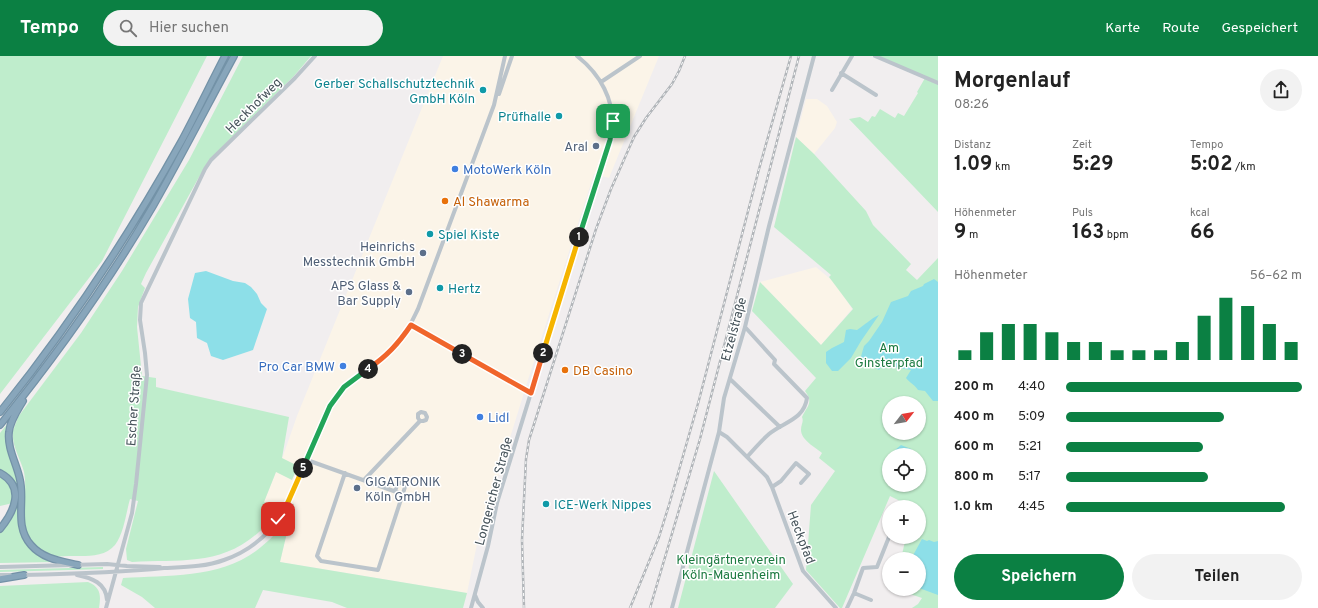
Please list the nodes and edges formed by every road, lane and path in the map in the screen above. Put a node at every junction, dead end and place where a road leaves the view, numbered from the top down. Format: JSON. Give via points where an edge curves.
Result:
{"nodes":[{"id":1,"x":225,"y":56,"type":"edge"},
{"id":2,"x":234,"y":56,"type":"edge"},
{"id":3,"x":315,"y":56,"type":"edge"},
{"id":4,"x":505,"y":56,"type":"edge"},
{"id":5,"x":514,"y":56,"type":"edge"},
{"id":6,"x":577,"y":56,"type":"edge"},
{"id":7,"x":640,"y":56,"type":"edge"},
{"id":8,"x":814,"y":56,"type":"edge"},
{"id":9,"x":852,"y":56,"type":"edge"},
{"id":10,"x":875,"y":56,"type":"edge"},
{"id":11,"x":841,"y":74,"type":"junction"},
{"id":12,"x":601,"y":82,"type":"junction"},
{"id":13,"x":938,"y":83,"type":"edge"},
{"id":14,"x":832,"y":90,"type":"dead end"},
{"id":15,"x":876,"y":95,"type":"dead end"},
{"id":16,"x":495,"y":101,"type":"junction"},
{"id":17,"x":205,"y":169,"type":"joint"},
{"id":18,"x":411,"y":325,"type":"junction"},
{"id":19,"x":745,"y":327,"type":"junction"},
{"id":20,"x":730,"y":379,"type":"junction"},
{"id":21,"x":32,"y":386,"type":"junction"},
{"id":22,"x":531,"y":393,"type":"junction"},
{"id":23,"x":10,"y":399,"type":"junction"},
{"id":24,"x":0,"y":406,"type":"edge"},
{"id":25,"x":0,"y":412,"type":"edge"},
{"id":26,"x":420,"y":421,"type":"dead end"},
{"id":27,"x":0,"y":425,"type":"edge"},
{"id":28,"x":780,"y":427,"type":"junction"},
{"id":29,"x":719,"y":432,"type":"junction"},
{"id":30,"x":747,"y":457,"type":"junction"},
{"id":31,"x":307,"y":460,"type":"junction"},
{"id":32,"x":344,"y":473,"type":"junction"},
{"id":33,"x":0,"y":474,"type":"edge"},
{"id":34,"x":364,"y":480,"type":"junction"},
{"id":35,"x":801,"y":483,"type":"dead end"},
{"id":36,"x":772,"y":487,"type":"junction"},
{"id":37,"x":395,"y":491,"type":"junction"},
{"id":38,"x":402,"y":494,"type":"junction"},
{"id":39,"x":0,"y":529,"type":"edge"},
{"id":40,"x":886,"y":544,"type":"edge"},
{"id":41,"x":78,"y":565,"type":"junction"},
{"id":42,"x":118,"y":565,"type":"junction"},
{"id":43,"x":0,"y":567,"type":"edge"},
{"id":44,"x":177,"y":567,"type":"junction"},
{"id":45,"x":116,"y":572,"type":"junction"},
{"id":46,"x":71,"y":574,"type":"junction"},
{"id":47,"x":0,"y":575,"type":"edge"},
{"id":48,"x":24,"y":575,"type":"junction"},
{"id":49,"x":0,"y":579,"type":"edge"},
{"id":50,"x":854,"y":593,"type":"junction"},
{"id":51,"x":475,"y":594,"type":"junction"},
{"id":52,"x":872,"y":600,"type":"dead end"},
{"id":53,"x":108,"y":603,"type":"junction"},
{"id":54,"x":106,"y":608,"type":"edge"},
{"id":55,"x":473,"y":608,"type":"edge"},
{"id":56,"x":483,"y":608,"type":"edge"},
{"id":57,"x":672,"y":608,"type":"edge"},
{"id":58,"x":836,"y":608,"type":"edge"},
{"id":59,"x":847,"y":608,"type":"edge"}],
"edges":[{"from":1,"to":23,"type":"highway","via":[[181,142],[122,242],[71,318]]},
{"from":2,"to":21,"type":"highway","via":[[152,206],[103,284]]},
{"from":3,"to":17,"type":"street","name":"Heckhofweg"},
{"from":4,"to":16,"type":"street"},
{"from":5,"to":16,"type":"street"},
{"from":6,"to":12,"type":"street","name":"Longericher Straße"},
{"from":7,"to":12,"type":"street"},
{"from":8,"to":19,"type":"street","name":"Etzelstraße"},
{"from":9,"to":11,"type":"street"},
{"from":10,"to":13,"type":"street"},
{"from":11,"to":14,"type":"street"},
{"from":11,"to":15,"type":"street"},
{"from":12,"to":22,"type":"street","name":"Longericher Straße","via":[[611,106],[613,121],[610,140]]},
{"from":16,"to":18,"type":"street"},
{"from":17,"to":42,"type":"street","name":"Escher Straße","via":[[141,303],[140,320],[147,375],[145,398],[133,506]]},
{"from":18,"to":22,"type":"street"},
{"from":18,"to":31,"type":"street","via":[[392,349],[352,380],[337,396],[327,411]]},
{"from":19,"to":20,"type":"street","name":"Etzelstraße"},
{"from":19,"to":28,"type":"street","via":[[774,360],[774,364],[807,398],[799,414],[791,422]]},
{"from":20,"to":28,"type":"street"},
{"from":20,"to":29,"type":"street","name":"Etzelstraße","via":[[724,398]]},
{"from":21,"to":27,"type":"highway"},
{"from":21,"to":41,"type":"highway","via":[[14,417],[9,432],[11,452],[21,482],[22,528],[28,541],[40,553]]},
{"from":22,"to":51,"type":"street","name":"Longericher Straße","via":[[497,503]]},
{"from":23,"to":24,"type":"highway"},
{"from":23,"to":25,"type":"highway"},
{"from":26,"to":34,"type":"street"},
{"from":28,"to":30,"type":"street","via":[[768,434]]},
{"from":29,"to":30,"type":"street","name":"Heckpfad"},
{"from":29,"to":57,"type":"street","name":"Etzelstraße"},
{"from":30,"to":36,"type":"street","name":"Heckpfad","via":[[767,477]]},
{"from":31,"to":32,"type":"street"},
{"from":31,"to":44,"type":"street","via":[[285,509],[260,539],[239,554],[224,560],[202,566]]},
{"from":32,"to":34,"type":"street"},
{"from":32,"to":38,"type":"street","via":[[316,556],[321,561],[378,570]]},
{"from":33,"to":39,"type":"highway","via":[[11,483],[15,496],[11,514]]},
{"from":34,"to":37,"type":"street"},
{"from":35,"to":36,"type":"street","via":[[809,474],[796,463],[781,481]]},
{"from":36,"to":58,"type":"street","name":"Heckpfad","via":[[804,571]]},
{"from":37,"to":38,"type":"street"},
{"from":37,"to":38,"type":"street","via":[[397,484],[402,483],[405,487]]},
{"from":40,"to":50,"type":"street","via":[[877,567],[864,568]]},
{"from":41,"to":42,"type":"street"},
{"from":41,"to":43,"type":"street"},
{"from":42,"to":44,"type":"street"},
{"from":42,"to":45,"type":"street","name":"Escher Straße"},
{"from":44,"to":45,"type":"street"},
{"from":45,"to":46,"type":"street"},
{"from":45,"to":53,"type":"street","name":"Escher Straße"},
{"from":46,"to":48,"type":"street"},
{"from":46,"to":53,"type":"street","via":[[90,577],[99,582],[107,594]]},
{"from":47,"to":48,"type":"street"},
{"from":48,"to":49,"type":"highway"},
{"from":50,"to":52,"type":"street"},
{"from":50,"to":59,"type":"street"},
{"from":51,"to":55,"type":"street","name":"Longericher Straße"},
{"from":51,"to":56,"type":"street"},
{"from":53,"to":54,"type":"street","name":"Escher Straße"}]}
